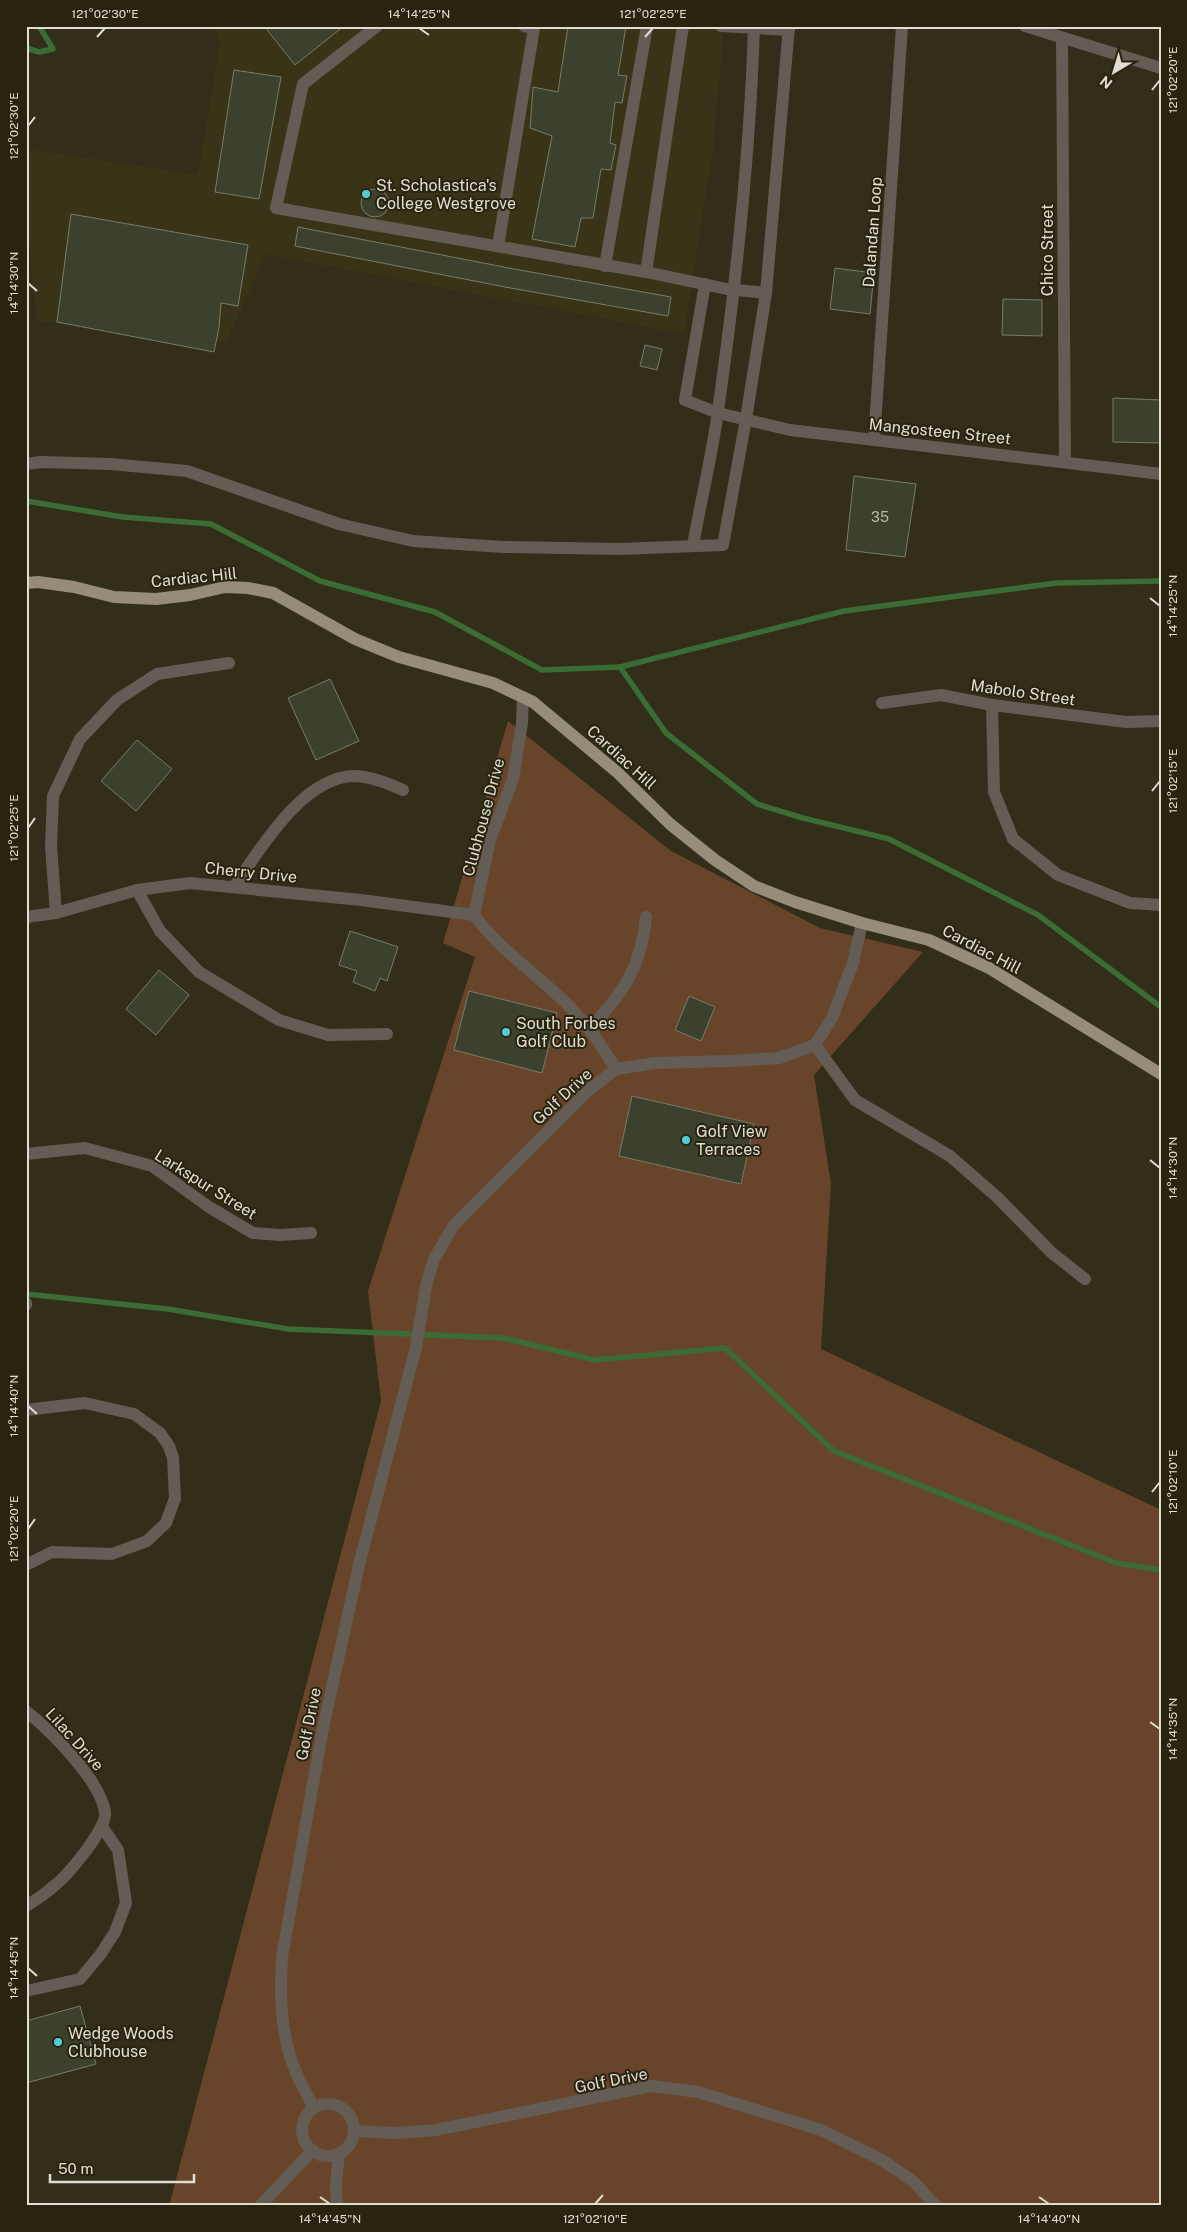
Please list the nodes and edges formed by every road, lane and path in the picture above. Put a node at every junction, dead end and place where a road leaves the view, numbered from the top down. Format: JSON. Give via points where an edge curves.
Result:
{"nodes":[{"id":1,"x":377,"y":26,"type":"edge"},
{"id":2,"x":524,"y":26,"type":"edge"},
{"id":3,"x":647,"y":26,"type":"edge"},
{"id":4,"x":683,"y":26,"type":"edge"},
{"id":5,"x":721,"y":26,"type":"edge"},
{"id":6,"x":902,"y":26,"type":"edge"},
{"id":7,"x":1025,"y":26,"type":"edge"},
{"id":8,"x":754,"y":27,"type":"edge"},
{"id":9,"x":789,"y":28,"type":"edge"},
{"id":10,"x":1062,"y":39,"type":"junction"},
{"id":11,"x":1161,"y":68,"type":"edge"},
{"id":12,"x":498,"y":246,"type":"junction"},
{"id":13,"x":605,"y":266,"type":"junction"},
{"id":14,"x":646,"y":272,"type":"junction"},
{"id":15,"x":705,"y":284,"type":"junction"},
{"id":16,"x":733,"y":289,"type":"junction"},
{"id":17,"x":766,"y":293,"type":"junction"},
{"id":18,"x":718,"y":412,"type":"junction"},
{"id":19,"x":746,"y":419,"type":"junction"},
{"id":20,"x":874,"y":440,"type":"junction"},
{"id":21,"x":1065,"y":461,"type":"junction"},
{"id":22,"x":26,"y":464,"type":"edge"},
{"id":23,"x":1161,"y":474,"type":"edge"},
{"id":24,"x":693,"y":545,"type":"junction"},
{"id":25,"x":26,"y":583,"type":"edge"},
{"id":26,"x":229,"y":663,"type":"dead end"},
{"id":27,"x":523,"y":697,"type":"junction"},
{"id":28,"x":882,"y":703,"type":"dead end"},
{"id":29,"x":992,"y":705,"type":"junction"},
{"id":30,"x":1161,"y":721,"type":"edge"},
{"id":31,"x":402,"y":790,"type":"dead end"},
{"id":32,"x":234,"y":887,"type":"junction"},
{"id":33,"x":137,"y":890,"type":"junction"},
{"id":34,"x":1161,"y":905,"type":"edge"},
{"id":35,"x":56,"y":914,"type":"junction"},
{"id":36,"x":474,"y":916,"type":"junction"},
{"id":37,"x":26,"y":917,"type":"edge"},
{"id":38,"x":646,"y":917,"type":"dead end"},
{"id":39,"x":862,"y":923,"type":"junction"},
{"id":40,"x":590,"y":1029,"type":"junction"},
{"id":41,"x":387,"y":1034,"type":"dead end"},
{"id":42,"x":815,"y":1045,"type":"junction"},
{"id":43,"x":616,"y":1069,"type":"junction"},
{"id":44,"x":1161,"y":1074,"type":"edge"},
{"id":45,"x":26,"y":1154,"type":"edge"},
{"id":46,"x":311,"y":1233,"type":"dead end"},
{"id":47,"x":1085,"y":1279,"type":"dead end"},
{"id":48,"x":26,"y":1410,"type":"edge"},
{"id":49,"x":26,"y":1564,"type":"edge"},
{"id":50,"x":26,"y":1711,"type":"edge"},
{"id":51,"x":102,"y":1828,"type":"junction"},
{"id":52,"x":26,"y":1906,"type":"edge"},
{"id":53,"x":26,"y":1992,"type":"edge"},
{"id":54,"x":314,"y":2108,"type":"junction"},
{"id":55,"x":354,"y":2131,"type":"junction"},
{"id":56,"x":313,"y":2150,"type":"junction"},
{"id":57,"x":339,"y":2153,"type":"junction"},
{"id":58,"x":260,"y":2206,"type":"edge"},
{"id":59,"x":337,"y":2206,"type":"edge"},
{"id":60,"x":936,"y":2206,"type":"edge"}],
"edges":[{"from":1,"to":12,"type":"street","via":[[303,84],[276,208]]},
{"from":2,"to":12,"type":"street","via":[[534,28]]},
{"from":3,"to":13,"type":"street"},
{"from":4,"to":14,"type":"street"},
{"from":5,"to":8,"type":"street"},
{"from":6,"to":20,"type":"street","name":"Dalandan Loop"},
{"from":7,"to":10,"type":"street"},
{"from":8,"to":9,"type":"street"},
{"from":8,"to":16,"type":"street"},
{"from":9,"to":17,"type":"street"},
{"from":10,"to":11,"type":"street"},
{"from":10,"to":21,"type":"street","name":"Chico Street"},
{"from":12,"to":13,"type":"street"},
{"from":13,"to":14,"type":"street"},
{"from":14,"to":15,"type":"street"},
{"from":15,"to":16,"type":"street"},
{"from":15,"to":18,"type":"street","name":"Mangosteen Street","via":[[685,400]]},
{"from":16,"to":17,"type":"street"},
{"from":16,"to":18,"type":"street"},
{"from":17,"to":19,"type":"street"},
{"from":18,"to":19,"type":"street","name":"Mangosteen Street"},
{"from":18,"to":24,"type":"street"},
{"from":19,"to":20,"type":"street","name":"Mangosteen Street","via":[[790,430]]},
{"from":19,"to":24,"type":"street","via":[[723,545]]},
{"from":20,"to":21,"type":"street","name":"Mangosteen Street"},
{"from":21,"to":23,"type":"street","name":"Mangosteen Street"},
{"from":22,"to":24,"type":"street","via":[[110,464],[187,471],[339,524],[413,541],[503,547],[619,549]]},
{"from":25,"to":27,"type":"main road","name":"Cardiac Hill","via":[[38,582],[114,597],[156,599],[226,587],[273,593],[356,639],[399,657],[493,683]]},
{"from":26,"to":35,"type":"street","via":[[157,674],[117,700],[80,739],[53,796]]},
{"from":27,"to":36,"type":"street","name":"Clubhouse Drive","via":[[513,779],[490,840]]},
{"from":27,"to":39,"type":"main road","name":"Cardiac Hill","via":[[534,702],[618,773],[670,824],[754,886]]},
{"from":28,"to":29,"type":"street","name":"Mabolo Street","via":[[941,695]]},
{"from":29,"to":30,"type":"street","name":"Mabolo Street","via":[[1126,722]]},
{"from":29,"to":34,"type":"street","via":[[994,792],[1012,839],[1058,874],[1130,903]]},
{"from":31,"to":32,"type":"street","via":[[373,778],[353,776],[323,784],[298,804],[272,832]]},
{"from":32,"to":33,"type":"street","name":"Cherry Drive","via":[[190,883]]},
{"from":32,"to":36,"type":"street","name":"Cherry Drive"},
{"from":33,"to":35,"type":"street","name":"Cherry Drive"},
{"from":33,"to":41,"type":"street","via":[[160,931],[199,972],[279,1020],[328,1035]]},
{"from":35,"to":37,"type":"street","name":"Cherry Drive"},
{"from":36,"to":40,"type":"street","via":[[486,932],[566,1002]]},
{"from":38,"to":40,"type":"street","via":[[644,940],[634,970],[616,999]]},
{"from":39,"to":42,"type":"street","via":[[853,963],[832,1018]]},
{"from":39,"to":44,"type":"main road","name":"Cardiac Hill","via":[[929,940],[989,968]]},
{"from":40,"to":43,"type":"street"},
{"from":42,"to":43,"type":"street","name":"Golf Drive","via":[[779,1058],[655,1062]]},
{"from":42,"to":47,"type":"street","via":[[856,1100],[950,1156],[997,1197],[1052,1253]]},
{"from":43,"to":54,"type":"street","name":"Golf Drive","via":[[589,1090],[454,1225],[434,1259],[426,1286],[416,1347],[357,1575],[323,1728],[282,1957],[280,1993],[283,2027],[294,2069]]},
{"from":45,"to":46,"type":"street","name":"Larkspur Street","via":[[85,1148],[152,1166],[209,1207],[253,1233]]},
{"from":48,"to":49,"type":"street","via":[[85,1403],[134,1414],[160,1433],[169,1446],[173,1458],[175,1498],[166,1523],[147,1541],[112,1554],[52,1552]]},
{"from":50,"to":51,"type":"street","name":"Lilac Drive","via":[[47,1728],[94,1784],[106,1813]]},
{"from":51,"to":52,"type":"street","via":[[56,1885]]},
{"from":51,"to":53,"type":"street","via":[[118,1850],[126,1903],[115,1932],[80,1979]]},
{"from":54,"to":55,"type":"street","via":[[332,2104],[341,2108],[353,2122]]},
{"from":54,"to":56,"type":"street","via":[[302,2129],[303,2137]]},
{"from":55,"to":57,"type":"street","via":[[347,2148]]},
{"from":55,"to":60,"type":"street","name":"Golf Drive","via":[[397,2133],[436,2130],[650,2086],[698,2092],[820,2130],[882,2160],[913,2181]]},
{"from":56,"to":57,"type":"street","via":[[321,2155]]},
{"from":56,"to":58,"type":"street"},
{"from":57,"to":59,"type":"street"}]}
